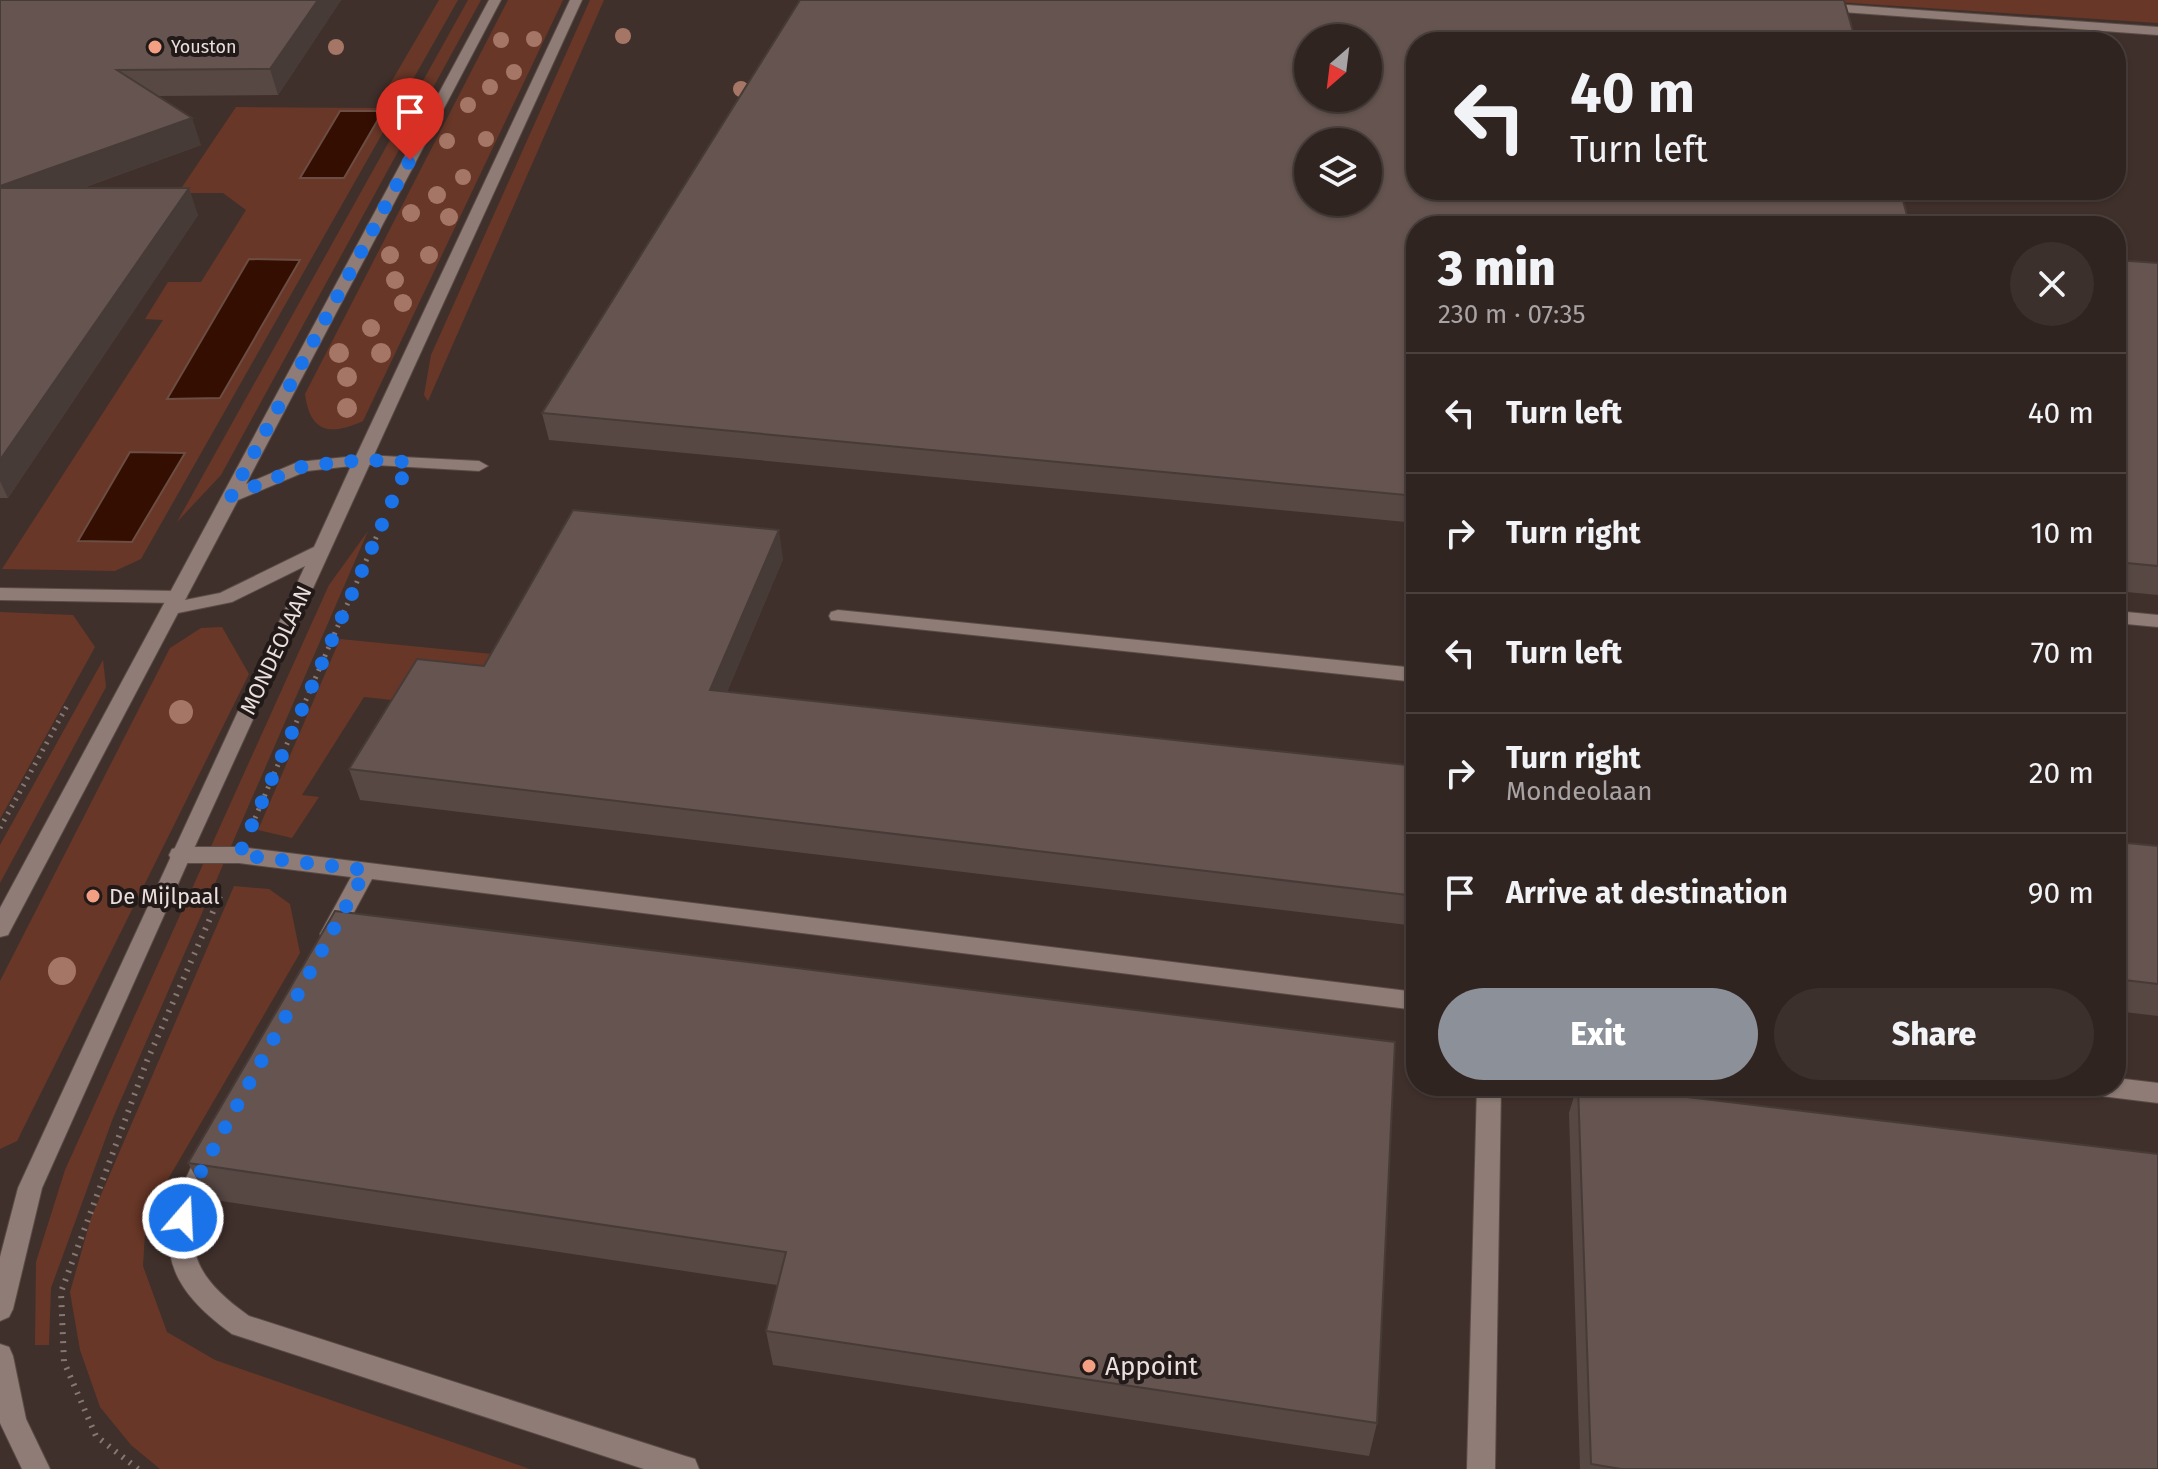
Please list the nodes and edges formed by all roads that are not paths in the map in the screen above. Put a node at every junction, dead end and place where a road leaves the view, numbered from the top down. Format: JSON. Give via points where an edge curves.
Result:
{"nodes":[{"id":1,"x":495,"y":0,"type":"edge"},
{"id":2,"x":576,"y":0,"type":"edge"},
{"id":3,"x":1803,"y":6,"type":"edge"},
{"id":4,"x":2158,"y":31,"type":"edge"},
{"id":5,"x":364,"y":460,"type":"junction"},
{"id":6,"x":479,"y":466,"type":"dead end"},
{"id":7,"x":231,"y":496,"type":"junction"},
{"id":8,"x":324,"y":549,"type":"junction"},
{"id":9,"x":0,"y":594,"type":"edge"},
{"id":10,"x":175,"y":603,"type":"junction"},
{"id":11,"x":838,"y":616,"type":"dead end"},
{"id":12,"x":2126,"y":618,"type":"edge"},
{"id":13,"x":2158,"y":621,"type":"edge"},
{"id":14,"x":1406,"y":674,"type":"edge"},
{"id":15,"x":180,"y":855,"type":"junction"},
{"id":16,"x":366,"y":870,"type":"junction"},
{"id":17,"x":0,"y":929,"type":"edge"},
{"id":18,"x":321,"y":952,"type":"edge"},
{"id":19,"x":1406,"y":1000,"type":"edge"},
{"id":20,"x":2126,"y":1089,"type":"edge"},
{"id":21,"x":2158,"y":1093,"type":"edge"},
{"id":22,"x":1489,"y":1096,"type":"edge"},
{"id":23,"x":224,"y":1129,"type":"edge"},
{"id":24,"x":0,"y":1309,"type":"edge"},
{"id":25,"x":0,"y":1356,"type":"edge"},
{"id":26,"x":36,"y":1469,"type":"edge"},
{"id":27,"x":685,"y":1469,"type":"edge"},
{"id":28,"x":1481,"y":1469,"type":"edge"}],
"edges":[{"from":1,"to":7,"type":"street"},
{"from":2,"to":5,"type":"street","name":"MONDEOLAAN"},
{"from":3,"to":4,"type":"street"},
{"from":5,"to":6,"type":"street"},
{"from":5,"to":7,"type":"street","via":[[304,466]]},
{"from":5,"to":8,"type":"street","name":"MONDEOLAAN"},
{"from":7,"to":10,"type":"street"},
{"from":8,"to":10,"type":"street","via":[[225,598]]},
{"from":8,"to":15,"type":"street","name":"MONDEOLAAN"},
{"from":9,"to":10,"type":"street"},
{"from":10,"to":17,"type":"street"},
{"from":11,"to":14,"type":"street"},
{"from":12,"to":13,"type":"street"},
{"from":15,"to":16,"type":"street","via":[[239,855]]},
{"from":15,"to":24,"type":"street","name":"MONDEOLAAN","via":[[30,1188]]},
{"from":16,"to":18,"type":"street"},
{"from":16,"to":19,"type":"street"},
{"from":20,"to":21,"type":"street"},
{"from":22,"to":28,"type":"street"},
{"from":23,"to":27,"type":"street","via":[[187,1197],[180,1238],[193,1280],[241,1325]]},
{"from":25,"to":26,"type":"street","via":[[13,1421]]}]}
